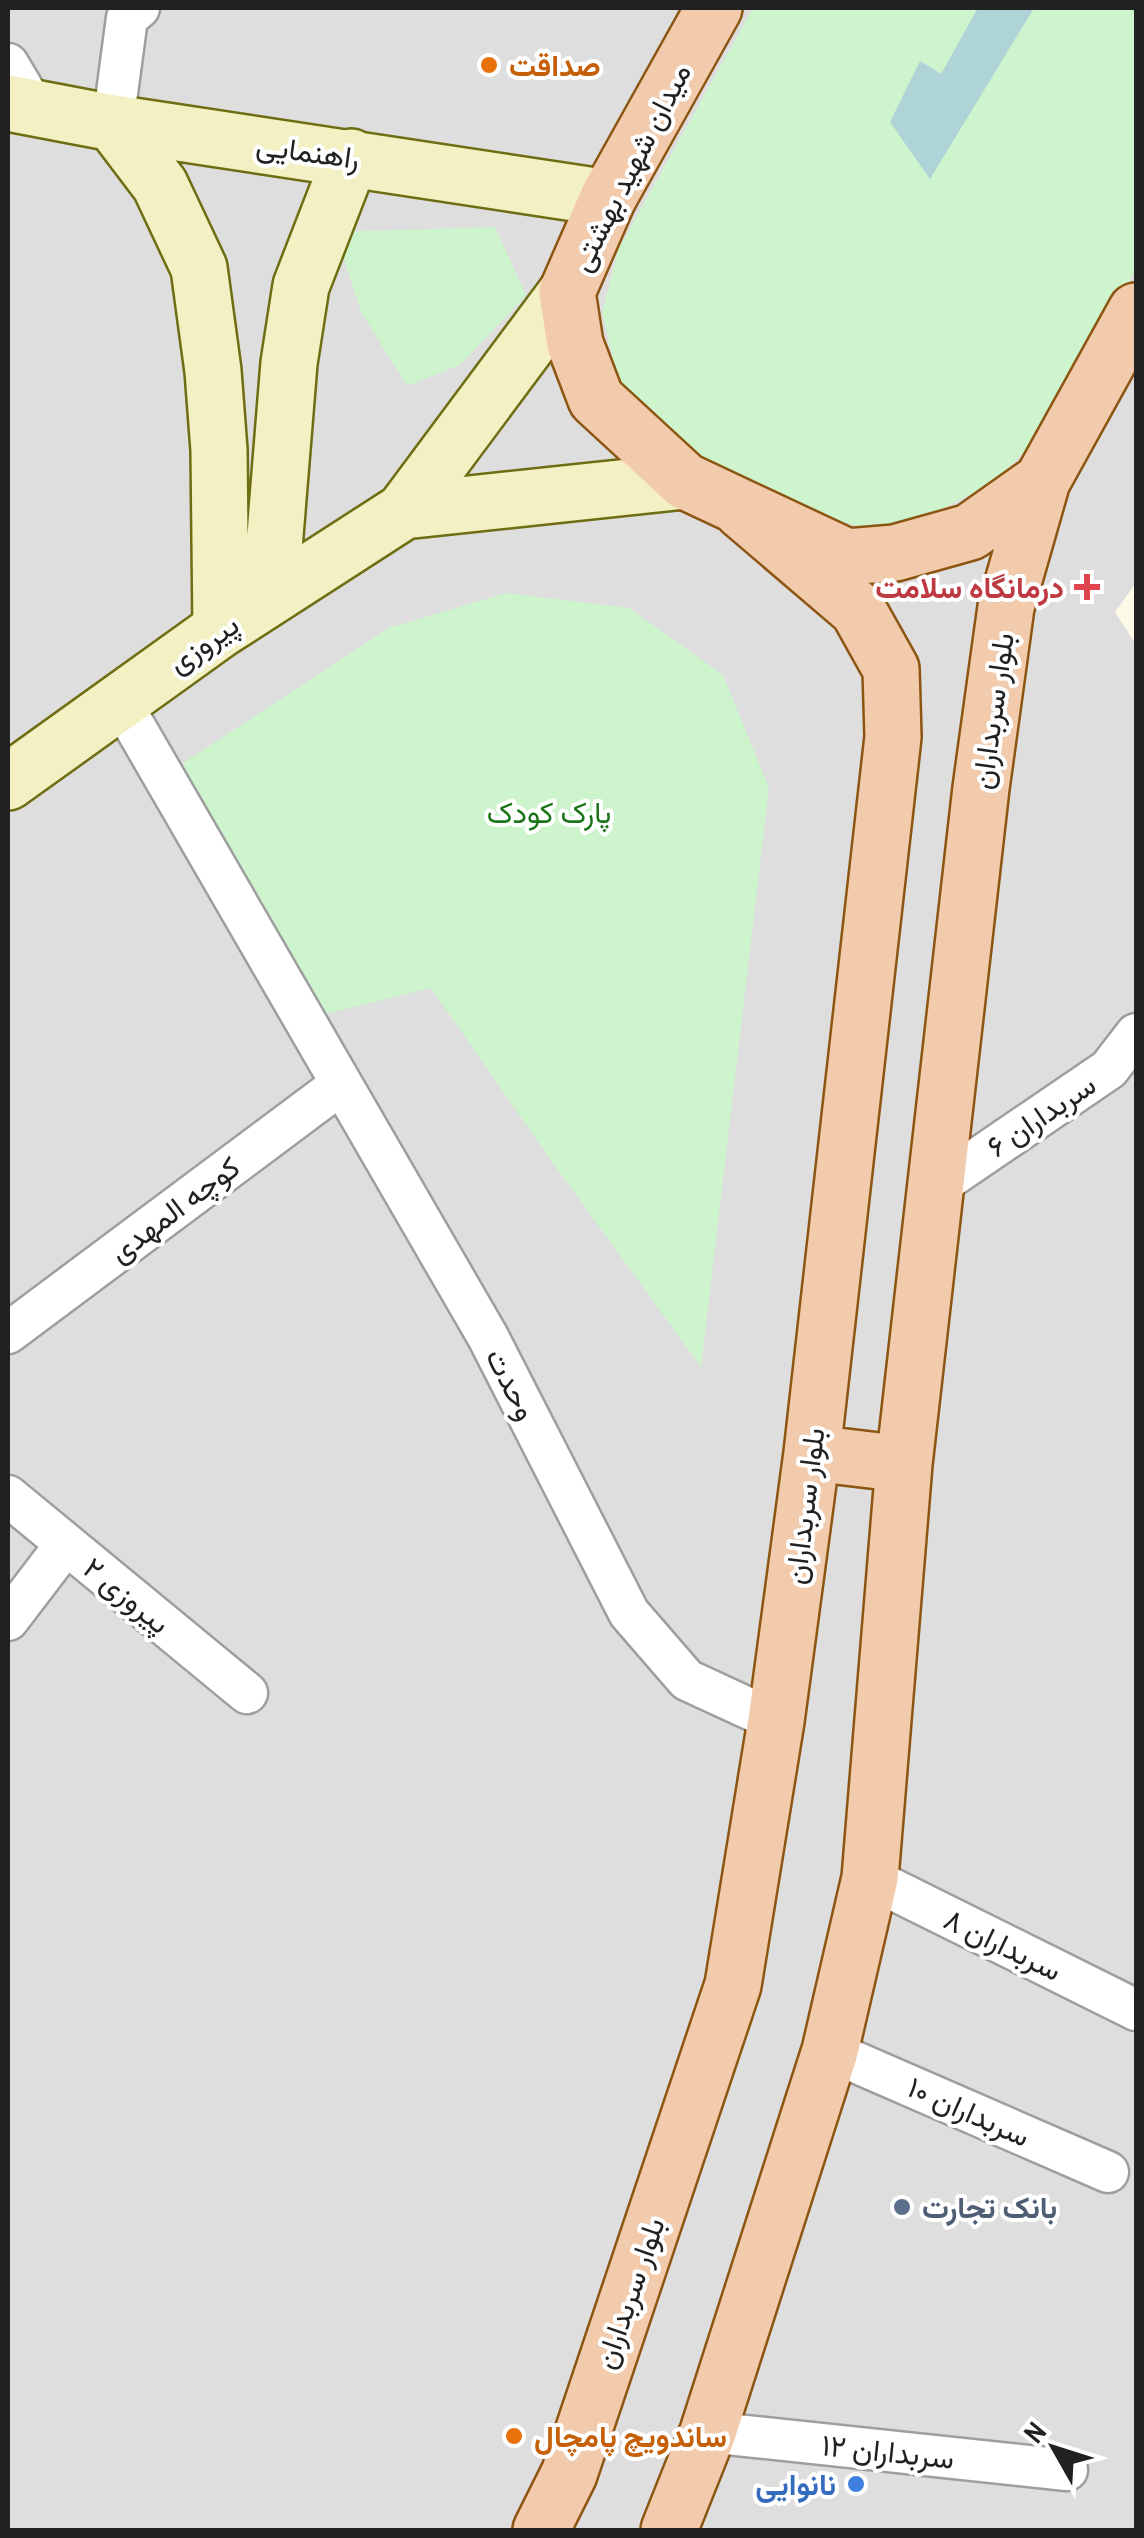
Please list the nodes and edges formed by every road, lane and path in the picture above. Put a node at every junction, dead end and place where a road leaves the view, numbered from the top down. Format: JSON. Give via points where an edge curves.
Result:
{"nodes":[{"id":1,"x":138,"y":8,"type":"edge"},
{"id":2,"x":714,"y":8,"type":"edge"},
{"id":3,"x":16,"y":91,"type":"edge"},
{"id":4,"x":113,"y":123,"type":"junction"},
{"id":5,"x":351,"y":156,"type":"junction"},
{"id":6,"x":608,"y":198,"type":"junction"},
{"id":7,"x":567,"y":292,"type":"junction"},
{"id":8,"x":1136,"y":310,"type":"edge"},
{"id":9,"x":1042,"y":480,"type":"junction"},
{"id":10,"x":685,"y":482,"type":"junction"},
{"id":11,"x":741,"y":510,"type":"junction"},
{"id":12,"x":404,"y":512,"type":"junction"},
{"id":13,"x":270,"y":597,"type":"junction"},
{"id":14,"x":220,"y":629,"type":"junction"},
{"id":15,"x":120,"y":701,"type":"junction"},
{"id":16,"x":8,"y":782,"type":"edge"},
{"id":17,"x":1136,"y":1034,"type":"edge"},
{"id":18,"x":1123,"y":1075,"type":"edge"},
{"id":19,"x":340,"y":1085,"type":"junction"},
{"id":20,"x":936,"y":1187,"type":"junction"},
{"id":21,"x":8,"y":1333,"type":"edge"},
{"id":22,"x":812,"y":1453,"type":"junction"},
{"id":23,"x":904,"y":1464,"type":"junction"},
{"id":24,"x":8,"y":1496,"type":"edge"},
{"id":25,"x":66,"y":1544,"type":"junction"},
{"id":26,"x":8,"y":1620,"type":"edge"},
{"id":27,"x":248,"y":1693,"type":"dead end"},
{"id":28,"x":776,"y":1721,"type":"junction"},
{"id":29,"x":870,"y":1878,"type":"junction"},
{"id":30,"x":1136,"y":2010,"type":"edge"},
{"id":31,"x":830,"y":2050,"type":"junction"},
{"id":32,"x":1108,"y":2172,"type":"dead end"},
{"id":33,"x":708,"y":2432,"type":"junction"},
{"id":34,"x":1067,"y":2470,"type":"dead end"},
{"id":35,"x":540,"y":2530,"type":"edge"},
{"id":36,"x":669,"y":2530,"type":"edge"}],
"edges":[{"from":1,"to":4,"type":"street","via":[[127,18]]},
{"from":2,"to":6,"type":"main road","name":"میدان شهید بهشتی"},
{"from":3,"to":4,"type":"street","name":"راهنمایی"},
{"from":4,"to":5,"type":"street","name":"راهنمایی"},
{"from":4,"to":14,"type":"street","via":[[160,184],[199,268],[218,450]]},
{"from":5,"to":6,"type":"street","name":"راهنمایی"},
{"from":5,"to":13,"type":"street","via":[[302,286],[285,400]]},
{"from":6,"to":7,"type":"main road","name":"میدان شهید بهشتی"},
{"from":7,"to":10,"type":"main road","name":"میدان شهید بهشتی","via":[[574,344],[596,399]]},
{"from":7,"to":12,"type":"street"},
{"from":8,"to":9,"type":"main road","name":"میدان شهید بهشتی"},
{"from":9,"to":11,"type":"main road","name":"میدان شهید بهشتی","via":[[970,532],[895,553],[848,557]]},
{"from":9,"to":20,"type":"main road","name":"بلوار سربداران","via":[[1006,608]]},
{"from":10,"to":11,"type":"main road","name":"میدان شهید بهشتی"},
{"from":10,"to":12,"type":"street"},
{"from":11,"to":22,"type":"main road","name":"بلوار سربداران","via":[[858,610],[892,669],[893,737]]},
{"from":12,"to":13,"type":"street","name":"پیروزی"},
{"from":13,"to":14,"type":"street","name":"پیروزی"},
{"from":14,"to":15,"type":"street","name":"پیروزی"},
{"from":15,"to":16,"type":"street","name":"پیروزی"},
{"from":15,"to":19,"type":"street","name":"وحدت"},
{"from":17,"to":18,"type":"street","name":"سربداران ۶"},
{"from":18,"to":20,"type":"street","name":"سربداران ۶"},
{"from":19,"to":21,"type":"street","name":"کوچه المهدی"},
{"from":19,"to":28,"type":"street","name":"وحدت","via":[[488,1337],[629,1613],[687,1680]]},
{"from":20,"to":23,"type":"main road","name":"بلوار سربداران"},
{"from":22,"to":23,"type":"main road"},
{"from":22,"to":28,"type":"main road","name":"بلوار سربداران"},
{"from":23,"to":29,"type":"main road","name":"بلوار سربداران"},
{"from":24,"to":25,"type":"street","name":"پیروزی ۲"},
{"from":25,"to":26,"type":"street"},
{"from":25,"to":27,"type":"street","name":"پیروزی ۲"},
{"from":28,"to":35,"type":"main road","name":"بلوار سربداران","via":[[733,1985],[569,2474]]},
{"from":29,"to":30,"type":"street","name":"سربداران ۸"},
{"from":29,"to":31,"type":"main road","name":"بلوار سربداران"},
{"from":31,"to":32,"type":"street","name":"سربداران ۱۰"},
{"from":31,"to":33,"type":"main road","name":"بلوار سربداران"},
{"from":33,"to":34,"type":"street","name":"سربداران ۱۲"},
{"from":33,"to":36,"type":"main road","name":"بلوار سربداران"}]}
